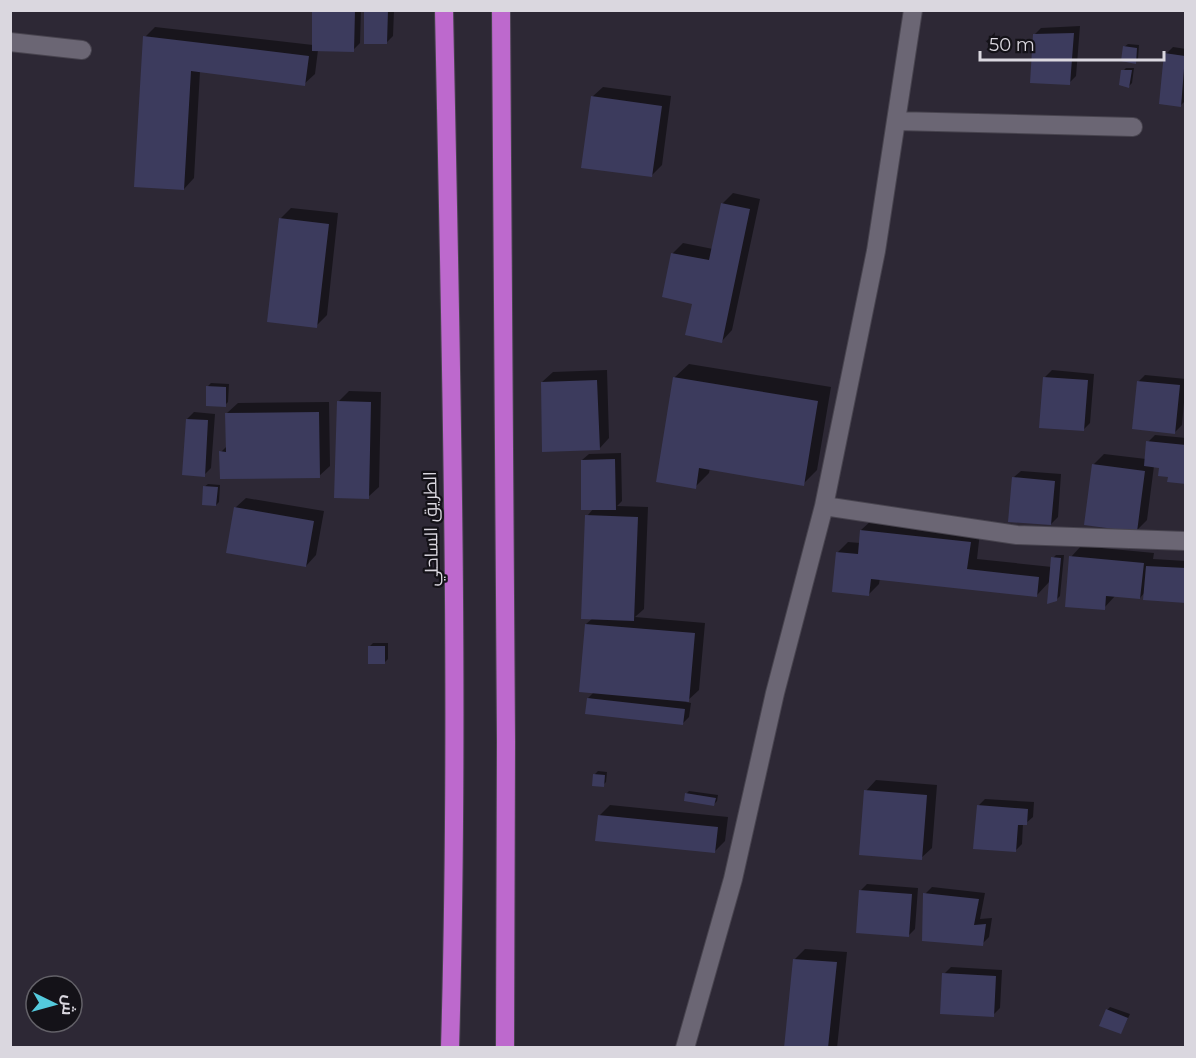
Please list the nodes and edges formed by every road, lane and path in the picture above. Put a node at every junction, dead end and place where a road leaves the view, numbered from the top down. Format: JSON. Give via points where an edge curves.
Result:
{"nodes":[{"id":1,"x":444,"y":10,"type":"edge"},
{"id":2,"x":501,"y":10,"type":"edge"},
{"id":3,"x":913,"y":10,"type":"edge"},
{"id":4,"x":10,"y":42,"type":"edge"},
{"id":5,"x":82,"y":50,"type":"dead end"},
{"id":6,"x":896,"y":121,"type":"junction"},
{"id":7,"x":1133,"y":126,"type":"dead end"},
{"id":8,"x":824,"y":506,"type":"junction"},
{"id":9,"x":1185,"y":541,"type":"edge"},
{"id":10,"x":450,"y":1047,"type":"edge"},
{"id":11,"x":505,"y":1047,"type":"edge"},
{"id":12,"x":685,"y":1047,"type":"edge"}],
"edges":[{"from":1,"to":10,"type":"highway","name":"الطريق الساحلي","via":[[455,736]]},
{"from":2,"to":11,"type":"highway"},
{"from":3,"to":6,"type":"street"},
{"from":4,"to":5,"type":"street"},
{"from":6,"to":7,"type":"street"},
{"from":6,"to":8,"type":"street","via":[[876,251]]},
{"from":8,"to":9,"type":"street","via":[[1017,535]]},
{"from":8,"to":12,"type":"street","via":[[775,693],[734,879]]}]}
